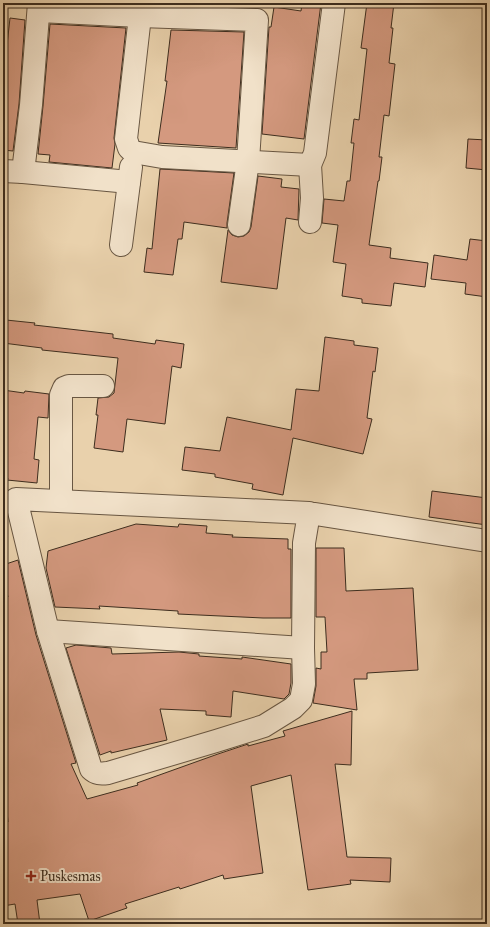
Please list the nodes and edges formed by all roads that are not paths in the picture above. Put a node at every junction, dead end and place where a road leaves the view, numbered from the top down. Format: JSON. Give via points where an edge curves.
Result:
{"nodes":[{"id":1,"x":334,"y":3,"type":"edge"},
{"id":2,"x":39,"y":7,"type":"edge"},
{"id":3,"x":140,"y":16,"type":"junction"},
{"id":4,"x":133,"y":152,"type":"junction"},
{"id":5,"x":248,"y":161,"type":"junction"},
{"id":6,"x":310,"y":165,"type":"junction"},
{"id":7,"x":13,"y":172,"type":"edge"},
{"id":8,"x":129,"y":182,"type":"junction"},
{"id":9,"x":310,"y":222,"type":"dead end"},
{"id":10,"x":239,"y":225,"type":"dead end"},
{"id":11,"x":121,"y":245,"type":"dead end"},
{"id":12,"x":103,"y":386,"type":"dead end"},
{"id":13,"x":10,"y":499,"type":"edge"},
{"id":14,"x":61,"y":502,"type":"junction"},
{"id":15,"x":309,"y":513,"type":"junction"},
{"id":16,"x":487,"y":540,"type":"edge"},
{"id":17,"x":48,"y":631,"type":"junction"},
{"id":18,"x":303,"y":648,"type":"junction"}],
"edges":[{"from":1,"to":6,"type":"street","via":[[315,153]]},
{"from":2,"to":3,"type":"street"},
{"from":2,"to":7,"type":"street","via":[[31,105]]},
{"from":3,"to":4,"type":"street","via":[[126,139],[128,148]]},
{"from":3,"to":5,"type":"street","via":[[257,20]]},
{"from":4,"to":5,"type":"street","via":[[162,157]]},
{"from":4,"to":8,"type":"street"},
{"from":5,"to":6,"type":"street"},
{"from":5,"to":10,"type":"street"},
{"from":6,"to":9,"type":"street"},
{"from":7,"to":8,"type":"street"},
{"from":8,"to":11,"type":"street"},
{"from":12,"to":14,"type":"street","via":[[69,386],[64,388],[61,395]]},
{"from":13,"to":14,"type":"street"},
{"from":13,"to":17,"type":"street"},
{"from":14,"to":15,"type":"street"},
{"from":15,"to":16,"type":"street"},
{"from":15,"to":18,"type":"street","via":[[304,543]]},
{"from":17,"to":18,"type":"street"},
{"from":17,"to":18,"type":"street","via":[[91,769],[101,774],[264,726],[293,708],[301,700],[304,684]]}]}
